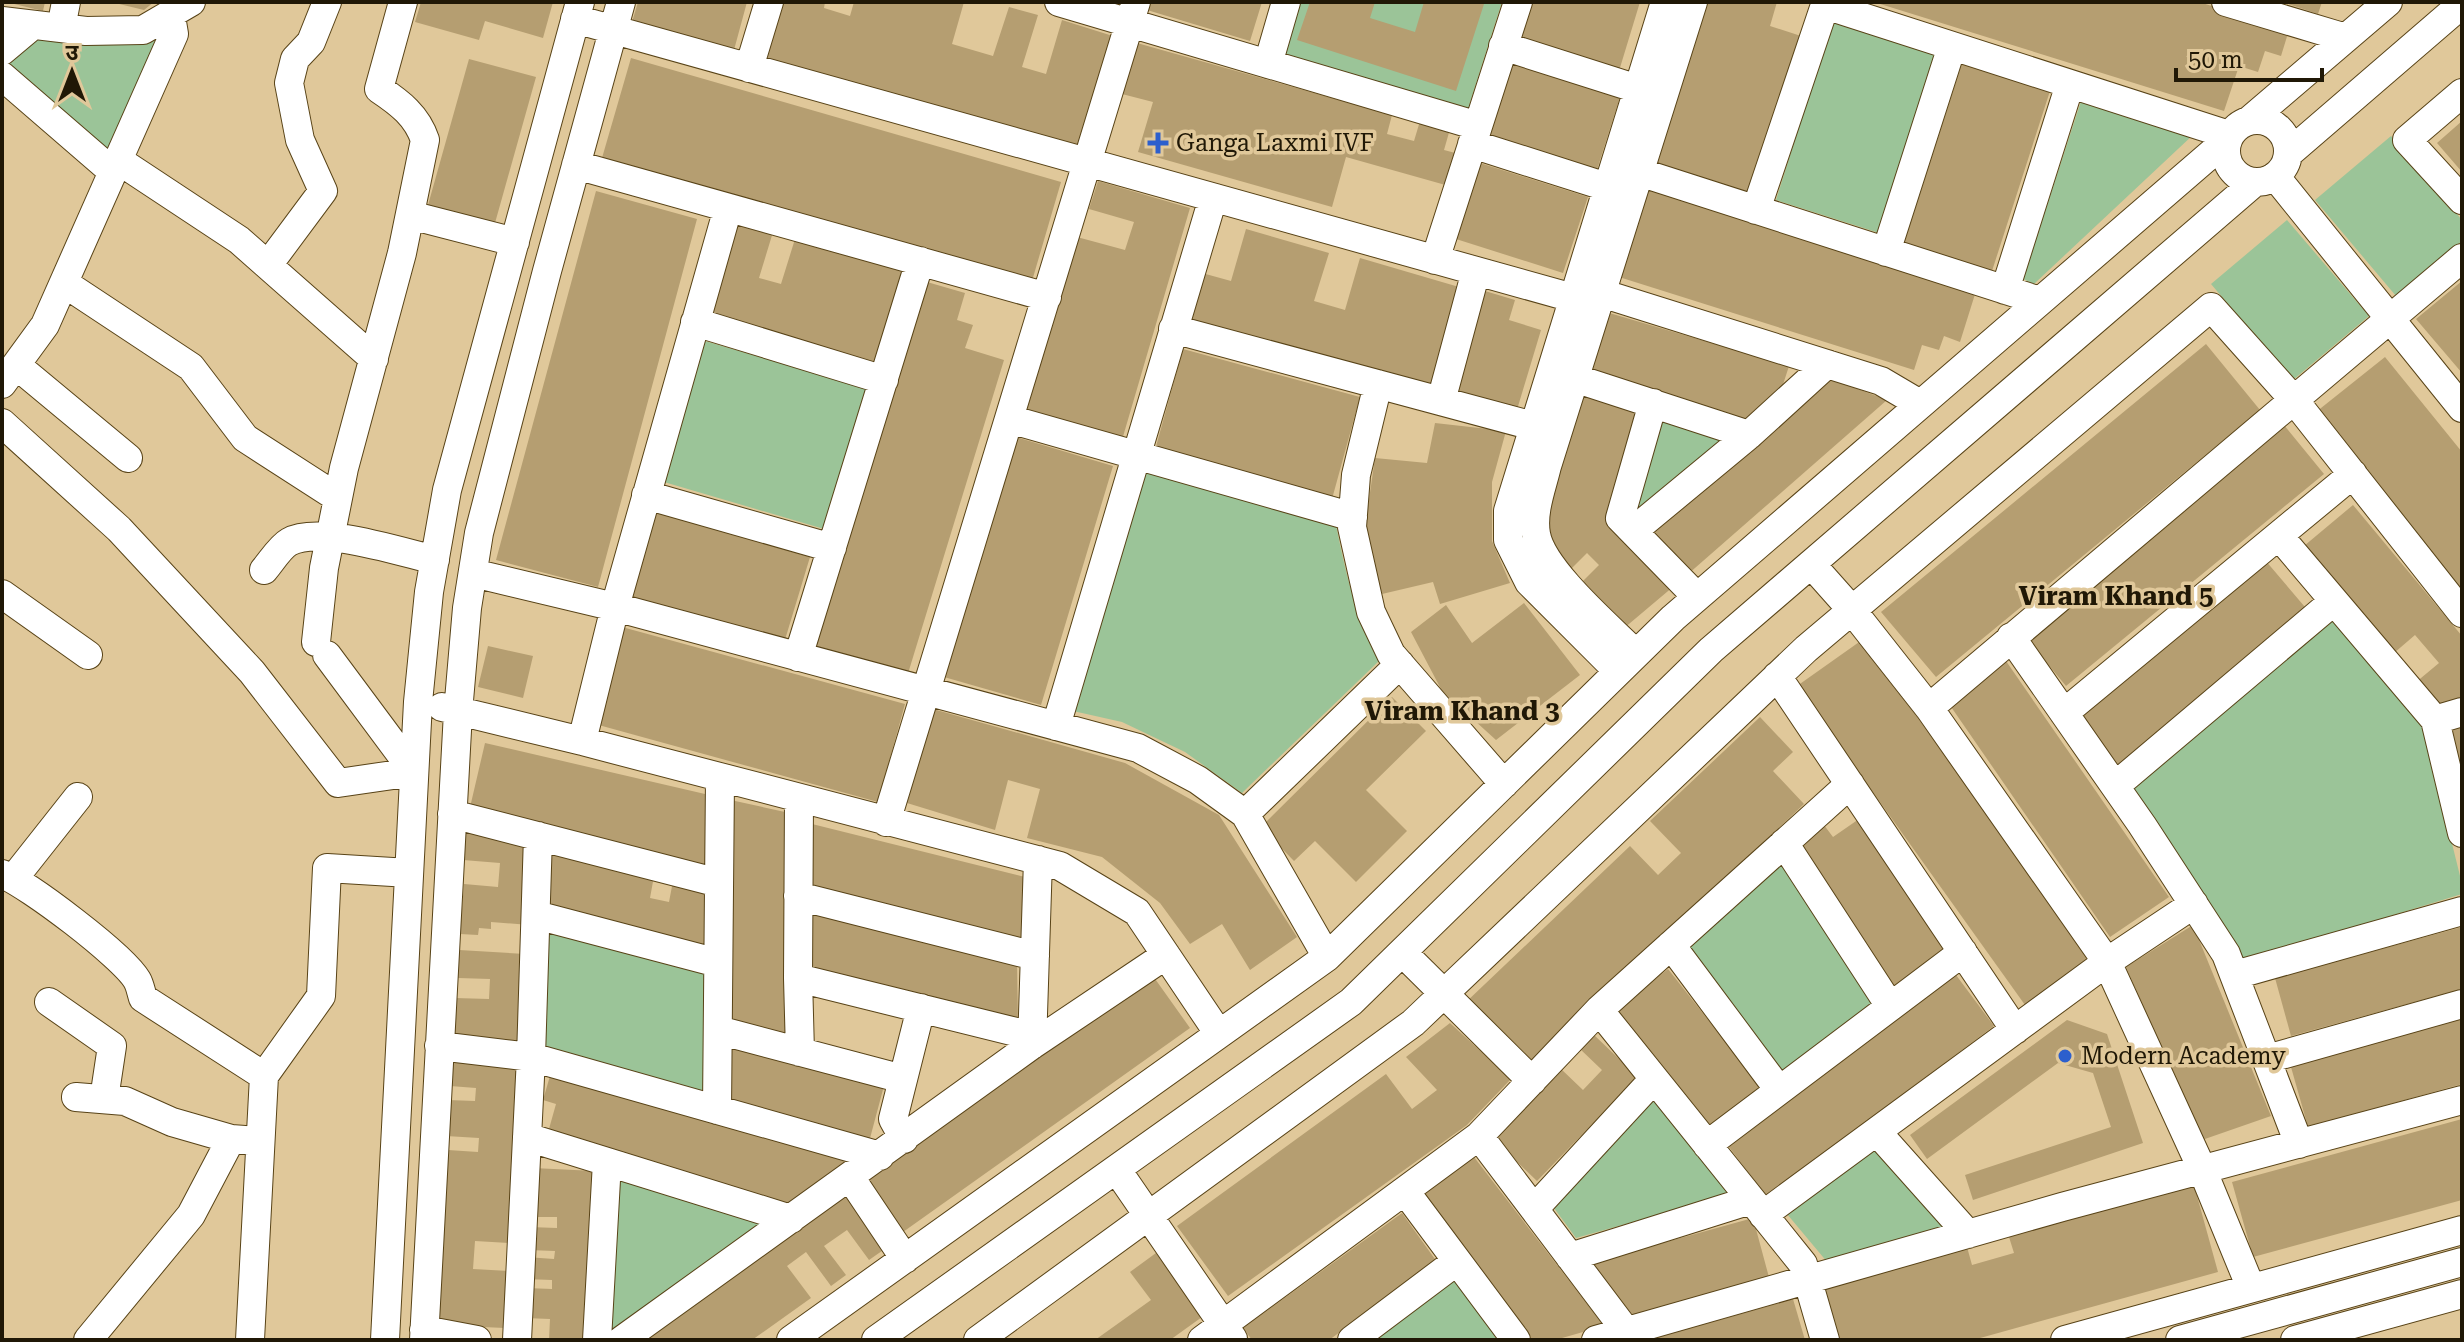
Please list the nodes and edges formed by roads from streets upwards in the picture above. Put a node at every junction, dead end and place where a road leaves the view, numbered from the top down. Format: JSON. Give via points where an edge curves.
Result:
{"nodes":[{"id":1,"x":327,"y":2,"type":"edge"},
{"id":2,"x":403,"y":2,"type":"edge"},
{"id":3,"x":621,"y":2,"type":"edge"},
{"id":4,"x":769,"y":2,"type":"edge"},
{"id":5,"x":1059,"y":2,"type":"edge"},
{"id":6,"x":1286,"y":2,"type":"edge"},
{"id":7,"x":1518,"y":2,"type":"edge"},
{"id":8,"x":1665,"y":2,"type":"edge"},
{"id":9,"x":1693,"y":2,"type":"edge"},
{"id":10,"x":2226,"y":2,"type":"edge"},
{"id":11,"x":2388,"y":2,"type":"edge"},
{"id":12,"x":1825,"y":3,"type":"edge"},
{"id":13,"x":2462,"y":4,"type":"edge"},
{"id":14,"x":181,"y":9,"type":"edge"},
{"id":15,"x":578,"y":10,"type":"edge"},
{"id":16,"x":1133,"y":12,"type":"edge"},
{"id":17,"x":64,"y":15,"type":"edge"},
{"id":18,"x":2,"y":21,"type":"edge"},
{"id":19,"x":33,"y":25,"type":"junction"},
{"id":20,"x":613,"y":30,"type":"junction"},
{"id":21,"x":2346,"y":38,"type":"junction"},
{"id":22,"x":1503,"y":46,"type":"junction"},
{"id":23,"x":1952,"y":46,"type":"junction"},
{"id":24,"x":2,"y":51,"type":"edge"},
{"id":25,"x":1268,"y":64,"type":"junction"},
{"id":26,"x":749,"y":68,"type":"junction"},
{"id":27,"x":2,"y":76,"type":"edge"},
{"id":28,"x":2070,"y":84,"type":"junction"},
{"id":29,"x":1638,"y":89,"type":"junction"},
{"id":30,"x":2462,"y":93,"type":"edge"},
{"id":31,"x":2236,"y":132,"type":"junction"},
{"id":32,"x":1475,"y":135,"type":"junction"},
{"id":33,"x":1088,"y":163,"type":"junction"},
{"id":34,"x":576,"y":165,"type":"junction"},
{"id":35,"x":116,"y":166,"type":"junction"},
{"id":36,"x":2273,"y":171,"type":"junction"},
{"id":37,"x":1639,"y":172,"type":"junction"},
{"id":38,"x":1607,"y":187,"type":"junction"},
{"id":39,"x":1213,"y":198,"type":"junction"},
{"id":40,"x":2462,"y":200,"type":"edge"},
{"id":41,"x":728,"y":208,"type":"junction"},
{"id":42,"x":1756,"y":210,"type":"junction"},
{"id":43,"x":410,"y":215,"type":"junction"},
{"id":44,"x":515,"y":242,"type":"junction"},
{"id":45,"x":1886,"y":252,"type":"junction"},
{"id":46,"x":2462,"y":258,"type":"edge"},
{"id":47,"x":1435,"y":260,"type":"junction"},
{"id":48,"x":920,"y":261,"type":"junction"},
{"id":49,"x":268,"y":265,"type":"junction"},
{"id":50,"x":1476,"y":271,"type":"junction"},
{"id":51,"x":64,"y":283,"type":"junction"},
{"id":52,"x":2005,"y":290,"type":"junction"},
{"id":53,"x":1601,"y":293,"type":"junction"},
{"id":54,"x":1047,"y":297,"type":"junction"},
{"id":55,"x":1573,"y":298,"type":"junction"},
{"id":56,"x":2040,"y":301,"type":"junction"},
{"id":57,"x":2391,"y":319,"type":"junction"},
{"id":58,"x":695,"y":322,"type":"junction"},
{"id":59,"x":1173,"y":329,"type":"junction"},
{"id":60,"x":374,"y":359,"type":"junction"},
{"id":61,"x":1827,"y":364,"type":"junction"},
{"id":62,"x":9,"y":375,"type":"edge"},
{"id":63,"x":1574,"y":378,"type":"junction"},
{"id":64,"x":884,"y":380,"type":"junction"},
{"id":65,"x":1378,"y":384,"type":"junction"},
{"id":66,"x":2294,"y":400,"type":"junction"},
{"id":67,"x":1441,"y":401,"type":"junction"},
{"id":68,"x":1653,"y":403,"type":"junction"},
{"id":69,"x":1920,"y":404,"type":"junction"},
{"id":70,"x":2462,"y":408,"type":"edge"},
{"id":71,"x":1009,"y":419,"type":"junction"},
{"id":72,"x":2,"y":423,"type":"edge"},
{"id":73,"x":1533,"y":426,"type":"junction"},
{"id":74,"x":1749,"y":435,"type":"junction"},
{"id":75,"x":1136,"y":455,"type":"junction"},
{"id":76,"x":128,"y":458,"type":"dead end"},
{"id":77,"x":2353,"y":474,"type":"junction"},
{"id":78,"x":646,"y":495,"type":"junction"},
{"id":79,"x":338,"y":498,"type":"junction"},
{"id":80,"x":1353,"y":517,"type":"junction"},
{"id":81,"x":1633,"y":531,"type":"junction"},
{"id":82,"x":331,"y":536,"type":"junction"},
{"id":83,"x":2279,"y":536,"type":"junction"},
{"id":84,"x":832,"y":548,"type":"junction"},
{"id":85,"x":435,"y":560,"type":"junction"},
{"id":86,"x":1811,"y":564,"type":"junction"},
{"id":87,"x":264,"y":570,"type":"dead end"},
{"id":88,"x":473,"y":573,"type":"junction"},
{"id":89,"x":2,"y":594,"type":"edge"},
{"id":90,"x":1697,"y":597,"type":"junction"},
{"id":91,"x":2334,"y":601,"type":"junction"},
{"id":92,"x":615,"y":607,"type":"junction"},
{"id":93,"x":1851,"y":609,"type":"junction"},
{"id":94,"x":2462,"y":613,"type":"edge"},
{"id":95,"x":2011,"y":637,"type":"junction"},
{"id":96,"x":88,"y":655,"type":"dead end"},
{"id":97,"x":798,"y":657,"type":"junction"},
{"id":98,"x":1627,"y":662,"type":"junction"},
{"id":99,"x":1400,"y":664,"type":"junction"},
{"id":100,"x":1777,"y":676,"type":"junction"},
{"id":101,"x":926,"y":691,"type":"junction"},
{"id":102,"x":418,"y":702,"type":"junction"},
{"id":103,"x":1929,"y":708,"type":"junction"},
{"id":104,"x":458,"y":712,"type":"junction"},
{"id":105,"x":2064,"y":713,"type":"junction"},
{"id":106,"x":2449,"y":716,"type":"edge"},
{"id":107,"x":1056,"y":726,"type":"junction"},
{"id":108,"x":582,"y":741,"type":"junction"},
{"id":109,"x":414,"y":772,"type":"junction"},
{"id":110,"x":720,"y":779,"type":"junction"},
{"id":111,"x":1504,"y":784,"type":"junction"},
{"id":112,"x":1850,"y":784,"type":"junction"},
{"id":113,"x":2115,"y":786,"type":"junction"},
{"id":114,"x":78,"y":797,"type":"dead end"},
{"id":115,"x":799,"y":799,"type":"junction"},
{"id":116,"x":452,"y":814,"type":"junction"},
{"id":117,"x":1245,"y":814,"type":"junction"},
{"id":118,"x":886,"y":822,"type":"junction"},
{"id":119,"x":2462,"y":833,"type":"edge"},
{"id":120,"x":538,"y":836,"type":"junction"},
{"id":121,"x":1784,"y":843,"type":"junction"},
{"id":122,"x":1038,"y":860,"type":"junction"},
{"id":123,"x":409,"y":873,"type":"junction"},
{"id":124,"x":8,"y":876,"type":"edge"},
{"id":125,"x":719,"y":883,"type":"junction"},
{"id":126,"x":798,"y":896,"type":"junction"},
{"id":127,"x":2194,"y":904,"type":"junction"},
{"id":128,"x":2462,"y":911,"type":"edge"},
{"id":129,"x":536,"y":915,"type":"junction"},
{"id":130,"x":1671,"y":945,"type":"junction"},
{"id":131,"x":1402,"y":952,"type":"junction"},
{"id":132,"x":1963,"y":952,"type":"junction"},
{"id":133,"x":1166,"y":955,"type":"junction"},
{"id":134,"x":1035,"y":956,"type":"junction"},
{"id":135,"x":1327,"y":957,"type":"junction"},
{"id":136,"x":2107,"y":962,"type":"junction"},
{"id":137,"x":718,"y":963,"type":"junction"},
{"id":138,"x":2235,"y":975,"type":"junction"},
{"id":139,"x":798,"y":978,"type":"junction"},
{"id":140,"x":1443,"y":994,"type":"junction"},
{"id":141,"x":49,"y":1002,"type":"dead end"},
{"id":142,"x":2462,"y":1004,"type":"edge"},
{"id":143,"x":1890,"y":1006,"type":"junction"},
{"id":144,"x":921,"y":1008,"type":"junction"},
{"id":145,"x":1599,"y":1010,"type":"junction"},
{"id":146,"x":718,"y":1030,"type":"junction"},
{"id":147,"x":2015,"y":1030,"type":"junction"},
{"id":148,"x":1219,"y":1034,"type":"junction"},
{"id":149,"x":1032,"y":1041,"type":"junction"},
{"id":150,"x":439,"y":1046,"type":"junction"},
{"id":151,"x":800,"y":1052,"type":"junction"},
{"id":152,"x":531,"y":1057,"type":"junction"},
{"id":153,"x":2267,"y":1059,"type":"junction"},
{"id":154,"x":264,"y":1076,"type":"junction"},
{"id":155,"x":903,"y":1079,"type":"junction"},
{"id":156,"x":1654,"y":1079,"type":"junction"},
{"id":157,"x":1532,"y":1081,"type":"junction"},
{"id":158,"x":1779,"y":1090,"type":"junction"},
{"id":159,"x":2462,"y":1100,"type":"edge"},
{"id":160,"x":717,"y":1110,"type":"junction"},
{"id":161,"x":1877,"y":1132,"type":"junction"},
{"id":162,"x":1479,"y":1136,"type":"junction"},
{"id":163,"x":527,"y":1137,"type":"junction"},
{"id":164,"x":231,"y":1139,"type":"junction"},
{"id":165,"x":904,"y":1139,"type":"junction"},
{"id":166,"x":260,"y":1141,"type":"junction"},
{"id":167,"x":2299,"y":1144,"type":"junction"},
{"id":168,"x":1707,"y":1145,"type":"junction"},
{"id":169,"x":880,"y":1156,"type":"junction"},
{"id":170,"x":607,"y":1162,"type":"junction"},
{"id":171,"x":2202,"y":1169,"type":"junction"},
{"id":172,"x":1117,"y":1170,"type":"junction"},
{"id":173,"x":850,"y":1177,"type":"junction"},
{"id":174,"x":1405,"y":1191,"type":"junction"},
{"id":175,"x":1757,"y":1208,"type":"junction"},
{"id":176,"x":1534,"y":1209,"type":"junction"},
{"id":177,"x":1149,"y":1215,"type":"junction"},
{"id":178,"x":791,"y":1219,"type":"junction"},
{"id":179,"x":2462,"y":1230,"type":"edge"},
{"id":180,"x":1968,"y":1234,"type":"junction"},
{"id":181,"x":1570,"y":1257,"type":"junction"},
{"id":182,"x":905,"y":1259,"type":"junction"},
{"id":183,"x":1457,"y":1261,"type":"junction"},
{"id":184,"x":2462,"y":1262,"type":"edge"},
{"id":185,"x":1808,"y":1280,"type":"junction"},
{"id":186,"x":2251,"y":1288,"type":"junction"},
{"id":187,"x":2462,"y":1294,"type":"edge"},
{"id":188,"x":115,"y":1308,"type":"junction"},
{"id":189,"x":1017,"y":1327,"type":"edge"},
{"id":190,"x":1626,"y":1331,"type":"junction"},
{"id":191,"x":424,"y":1335,"type":"edge"},
{"id":192,"x":1220,"y":1335,"type":"edge"},
{"id":193,"x":88,"y":1340,"type":"edge"},
{"id":194,"x":115,"y":1340,"type":"edge"},
{"id":195,"x":250,"y":1340,"type":"edge"},
{"id":196,"x":385,"y":1340,"type":"edge"},
{"id":197,"x":477,"y":1340,"type":"edge"},
{"id":198,"x":517,"y":1340,"type":"edge"},
{"id":199,"x":597,"y":1340,"type":"edge"},
{"id":200,"x":622,"y":1340,"type":"edge"},
{"id":201,"x":791,"y":1340,"type":"edge"},
{"id":202,"x":876,"y":1340,"type":"edge"},
{"id":203,"x":978,"y":1340,"type":"edge"},
{"id":204,"x":1352,"y":1340,"type":"edge"},
{"id":205,"x":1516,"y":1340,"type":"edge"},
{"id":206,"x":1596,"y":1340,"type":"edge"},
{"id":207,"x":1825,"y":1340,"type":"edge"},
{"id":208,"x":2065,"y":1340,"type":"edge"},
{"id":209,"x":2180,"y":1340,"type":"edge"},
{"id":210,"x":2295,"y":1340,"type":"edge"}],
"edges":[{"from":1,"to":49,"type":"street","via":[[311,42],[295,59],[289,83],[300,140],[323,191]]},
{"from":2,"to":43,"type":"street","via":[[379,89],[402,105],[425,140]]},
{"from":3,"to":20,"type":"street"},
{"from":4,"to":26,"type":"street"},
{"from":5,"to":16,"type":"street"},
{"from":6,"to":25,"type":"street"},
{"from":7,"to":22,"type":"street"},
{"from":8,"to":29,"type":"street"},
{"from":9,"to":37,"type":"street"},
{"from":10,"to":21,"type":"street"},
{"from":11,"to":21,"type":"street"},
{"from":12,"to":23,"type":"street"},
{"from":12,"to":42,"type":"street"},
{"from":13,"to":36,"type":"street"},
{"from":14,"to":17,"type":"street","via":[[143,30],[86,31]]},
{"from":14,"to":35,"type":"street"},
{"from":15,"to":20,"type":"street"},
{"from":15,"to":44,"type":"street"},
{"from":16,"to":25,"type":"street"},
{"from":16,"to":33,"type":"street"},
{"from":17,"to":19,"type":"street"},
{"from":18,"to":19,"type":"street"},
{"from":19,"to":24,"type":"street"},
{"from":20,"to":26,"type":"street"},
{"from":20,"to":34,"type":"street"},
{"from":21,"to":31,"type":"street"},
{"from":22,"to":29,"type":"street"},
{"from":22,"to":32,"type":"street"},
{"from":23,"to":28,"type":"street"},
{"from":23,"to":45,"type":"street"},
{"from":25,"to":32,"type":"street"},
{"from":26,"to":33,"type":"street"},
{"from":27,"to":35,"type":"street"},
{"from":28,"to":31,"type":"street"},
{"from":28,"to":52,"type":"street"},
{"from":29,"to":38,"type":"street"},
{"from":30,"to":40,"type":"street","via":[[2407,140]]},
{"from":31,"to":36,"type":"street","via":[[2226,157],[2231,169],[2241,178]]},
{"from":31,"to":36,"type":"street","via":[[2262,120],[2279,128],[2287,144]]},
{"from":31,"to":56,"type":"street"},
{"from":32,"to":38,"type":"street"},
{"from":32,"to":47,"type":"street"},
{"from":33,"to":39,"type":"street"},
{"from":33,"to":54,"type":"street"},
{"from":34,"to":41,"type":"street"},
{"from":34,"to":88,"type":"street"},
{"from":35,"to":49,"type":"street","via":[[239,240]]},
{"from":35,"to":51,"type":"street"},
{"from":36,"to":57,"type":"street"},
{"from":36,"to":86,"type":"street"},
{"from":37,"to":42,"type":"street"},
{"from":37,"to":53,"type":"street"},
{"from":38,"to":55,"type":"street"},
{"from":39,"to":47,"type":"street"},
{"from":39,"to":59,"type":"street"},
{"from":41,"to":48,"type":"street"},
{"from":41,"to":58,"type":"street"},
{"from":42,"to":45,"type":"street"},
{"from":43,"to":44,"type":"street"},
{"from":43,"to":60,"type":"street"},
{"from":44,"to":85,"type":"street","via":[[447,490]]},
{"from":45,"to":52,"type":"street"},
{"from":46,"to":57,"type":"street"},
{"from":47,"to":50,"type":"street"},
{"from":48,"to":54,"type":"street"},
{"from":48,"to":64,"type":"street"},
{"from":49,"to":60,"type":"street"},
{"from":50,"to":55,"type":"street"},
{"from":50,"to":67,"type":"street"},
{"from":51,"to":62,"type":"street","via":[[45,325]]},
{"from":51,"to":79,"type":"street","via":[[191,367],[245,438]]},
{"from":52,"to":56,"type":"street"},
{"from":53,"to":55,"type":"street"},
{"from":53,"to":61,"type":"street"},
{"from":53,"to":63,"type":"street"},
{"from":54,"to":71,"type":"street"},
{"from":55,"to":73,"type":"street"},
{"from":56,"to":69,"type":"street"},
{"from":57,"to":66,"type":"street"},
{"from":57,"to":70,"type":"street"},
{"from":58,"to":64,"type":"street"},
{"from":58,"to":78,"type":"street"},
{"from":59,"to":65,"type":"street"},
{"from":59,"to":75,"type":"street"},
{"from":60,"to":79,"type":"street"},
{"from":61,"to":69,"type":"street","via":[[1881,381]]},
{"from":61,"to":74,"type":"street"},
{"from":62,"to":76,"type":"street"},
{"from":63,"to":68,"type":"street"},
{"from":63,"to":98,"type":"street","via":[[1547,466],[1536,534],[1546,560]]},
{"from":64,"to":84,"type":"street"},
{"from":65,"to":67,"type":"street"},
{"from":65,"to":80,"type":"street","via":[[1356,475]]},
{"from":66,"to":77,"type":"street"},
{"from":66,"to":93,"type":"street","via":[[2211,307]]},
{"from":66,"to":95,"type":"street"},
{"from":67,"to":73,"type":"street"},
{"from":68,"to":74,"type":"street"},
{"from":68,"to":81,"type":"street","via":[[1620,518]]},
{"from":69,"to":90,"type":"street"},
{"from":71,"to":75,"type":"street"},
{"from":71,"to":101,"type":"street"},
{"from":72,"to":109,"type":"street","via":[[119,529],[252,672],[338,783]]},
{"from":73,"to":98,"type":"street","via":[[1508,511],[1508,540],[1529,582]]},
{"from":74,"to":81,"type":"street"},
{"from":75,"to":80,"type":"street"},
{"from":75,"to":107,"type":"street"},
{"from":77,"to":83,"type":"street"},
{"from":77,"to":94,"type":"street"},
{"from":78,"to":84,"type":"street"},
{"from":78,"to":92,"type":"street"},
{"from":79,"to":82,"type":"street"},
{"from":80,"to":99,"type":"street","via":[[1371,612]]},
{"from":81,"to":90,"type":"street"},
{"from":82,"to":85,"type":"street"},
{"from":82,"to":87,"type":"street","via":[[288,542]]},
{"from":82,"to":109,"type":"street","via":[[321,649]]},
{"from":83,"to":91,"type":"street"},
{"from":83,"to":105,"type":"street"},
{"from":84,"to":97,"type":"street"},
{"from":85,"to":102,"type":"street"},
{"from":86,"to":93,"type":"street"},
{"from":86,"to":131,"type":"street","via":[[1711,650]]},
{"from":88,"to":92,"type":"street"},
{"from":88,"to":104,"type":"street"},
{"from":89,"to":96,"type":"street"},
{"from":90,"to":98,"type":"street"},
{"from":91,"to":106,"type":"street"},
{"from":91,"to":113,"type":"street"},
{"from":92,"to":97,"type":"street"},
{"from":92,"to":108,"type":"street"},
{"from":93,"to":100,"type":"street"},
{"from":93,"to":103,"type":"street"},
{"from":95,"to":103,"type":"street"},
{"from":95,"to":105,"type":"street"},
{"from":97,"to":101,"type":"street"},
{"from":98,"to":111,"type":"street"},
{"from":99,"to":111,"type":"street"},
{"from":99,"to":117,"type":"street"},
{"from":100,"to":112,"type":"street"},
{"from":100,"to":140,"type":"street"},
{"from":101,"to":107,"type":"street"},
{"from":101,"to":118,"type":"street"},
{"from":102,"to":104,"type":"street"},
{"from":102,"to":109,"type":"street"},
{"from":103,"to":136,"type":"street"},
{"from":104,"to":108,"type":"street"},
{"from":104,"to":116,"type":"street"},
{"from":105,"to":113,"type":"street"},
{"from":106,"to":119,"type":"street"},
{"from":107,"to":117,"type":"street","via":[[1138,748],[1198,780]]},
{"from":108,"to":110,"type":"street"},
{"from":109,"to":123,"type":"street"},
{"from":110,"to":115,"type":"street"},
{"from":110,"to":125,"type":"street"},
{"from":111,"to":135,"type":"street"},
{"from":112,"to":121,"type":"street"},
{"from":112,"to":132,"type":"street"},
{"from":113,"to":127,"type":"street"},
{"from":114,"to":124,"type":"street"},
{"from":115,"to":118,"type":"street"},
{"from":115,"to":126,"type":"street"},
{"from":116,"to":120,"type":"street"},
{"from":116,"to":150,"type":"street"},
{"from":117,"to":135,"type":"street"},
{"from":118,"to":122,"type":"street"},
{"from":120,"to":125,"type":"street"},
{"from":120,"to":129,"type":"street"},
{"from":121,"to":130,"type":"street"},
{"from":121,"to":143,"type":"street"},
{"from":122,"to":133,"type":"street","via":[[1060,866],[1137,912]]},
{"from":122,"to":134,"type":"street"},
{"from":123,"to":154,"type":"street","via":[[327,868],[321,996]]},
{"from":123,"to":196,"type":"street"},
{"from":124,"to":154,"type":"street","via":[[126,966],[143,998]]},
{"from":125,"to":137,"type":"street"},
{"from":126,"to":134,"type":"street"},
{"from":126,"to":139,"type":"street"},
{"from":127,"to":136,"type":"street"},
{"from":127,"to":138,"type":"street"},
{"from":128,"to":138,"type":"street"},
{"from":129,"to":137,"type":"street"},
{"from":129,"to":152,"type":"street"},
{"from":130,"to":145,"type":"street"},
{"from":130,"to":158,"type":"street"},
{"from":131,"to":140,"type":"street"},
{"from":131,"to":172,"type":"street","via":[[1351,1002]]},
{"from":132,"to":143,"type":"street"},
{"from":132,"to":147,"type":"street"},
{"from":133,"to":148,"type":"street"},
{"from":133,"to":149,"type":"street"},
{"from":134,"to":149,"type":"street"},
{"from":135,"to":148,"type":"street"},
{"from":136,"to":147,"type":"street"},
{"from":136,"to":171,"type":"street"},
{"from":137,"to":146,"type":"street"},
{"from":138,"to":153,"type":"street"},
{"from":139,"to":144,"type":"street"},
{"from":139,"to":151,"type":"street"},
{"from":140,"to":157,"type":"street"},
{"from":140,"to":177,"type":"street","via":[[1413,1023]]},
{"from":141,"to":164,"type":"street","via":[[112,1046],[90,1098],[125,1101]]},
{"from":142,"to":153,"type":"street"},
{"from":143,"to":158,"type":"street"},
{"from":144,"to":149,"type":"street"},
{"from":144,"to":155,"type":"street"},
{"from":145,"to":156,"type":"street"},
{"from":145,"to":157,"type":"street"},
{"from":146,"to":151,"type":"street"},
{"from":146,"to":160,"type":"street"},
{"from":147,"to":161,"type":"street"},
{"from":148,"to":182,"type":"street"},
{"from":149,"to":165,"type":"street"},
{"from":150,"to":152,"type":"street"},
{"from":150,"to":191,"type":"street"},
{"from":151,"to":155,"type":"street"},
{"from":152,"to":160,"type":"street"},
{"from":152,"to":163,"type":"street"},
{"from":153,"to":167,"type":"street"},
{"from":154,"to":166,"type":"street"},
{"from":155,"to":165,"type":"street","via":[[893,1119]]},
{"from":156,"to":168,"type":"street"},
{"from":156,"to":176,"type":"street"},
{"from":157,"to":162,"type":"street"},
{"from":158,"to":168,"type":"street"},
{"from":159,"to":167,"type":"street"},
{"from":160,"to":169,"type":"street"},
{"from":161,"to":175,"type":"street"},
{"from":161,"to":180,"type":"street"},
{"from":162,"to":174,"type":"street"},
{"from":162,"to":176,"type":"street"},
{"from":163,"to":170,"type":"street"},
{"from":163,"to":198,"type":"street"},
{"from":164,"to":166,"type":"street"},
{"from":164,"to":188,"type":"street","via":[[191,1215]]},
{"from":165,"to":169,"type":"street"},
{"from":166,"to":195,"type":"street"},
{"from":167,"to":171,"type":"street"},
{"from":168,"to":175,"type":"street"},
{"from":169,"to":173,"type":"street"},
{"from":170,"to":178,"type":"street"},
{"from":170,"to":199,"type":"street"},
{"from":171,"to":180,"type":"street"},
{"from":171,"to":186,"type":"street"},
{"from":172,"to":177,"type":"street"},
{"from":172,"to":202,"type":"street"},
{"from":173,"to":178,"type":"street"},
{"from":173,"to":182,"type":"street"},
{"from":174,"to":183,"type":"street"},
{"from":174,"to":192,"type":"street"},
{"from":175,"to":181,"type":"street"},
{"from":175,"to":185,"type":"street","via":[[1803,1264]]},
{"from":176,"to":181,"type":"street"},
{"from":177,"to":189,"type":"street"},
{"from":177,"to":192,"type":"street"},
{"from":178,"to":200,"type":"street"},
{"from":179,"to":186,"type":"street"},
{"from":180,"to":185,"type":"street"},
{"from":181,"to":190,"type":"street"},
{"from":182,"to":201,"type":"street"},
{"from":183,"to":204,"type":"street"},
{"from":183,"to":205,"type":"street"},
{"from":184,"to":209,"type":"street"},
{"from":185,"to":190,"type":"street"},
{"from":185,"to":207,"type":"street"},
{"from":186,"to":208,"type":"street"},
{"from":187,"to":210,"type":"street"},
{"from":188,"to":193,"type":"street"},
{"from":188,"to":194,"type":"street"},
{"from":189,"to":203,"type":"street"},
{"from":190,"to":206,"type":"street"},
{"from":191,"to":197,"type":"street"}]}
